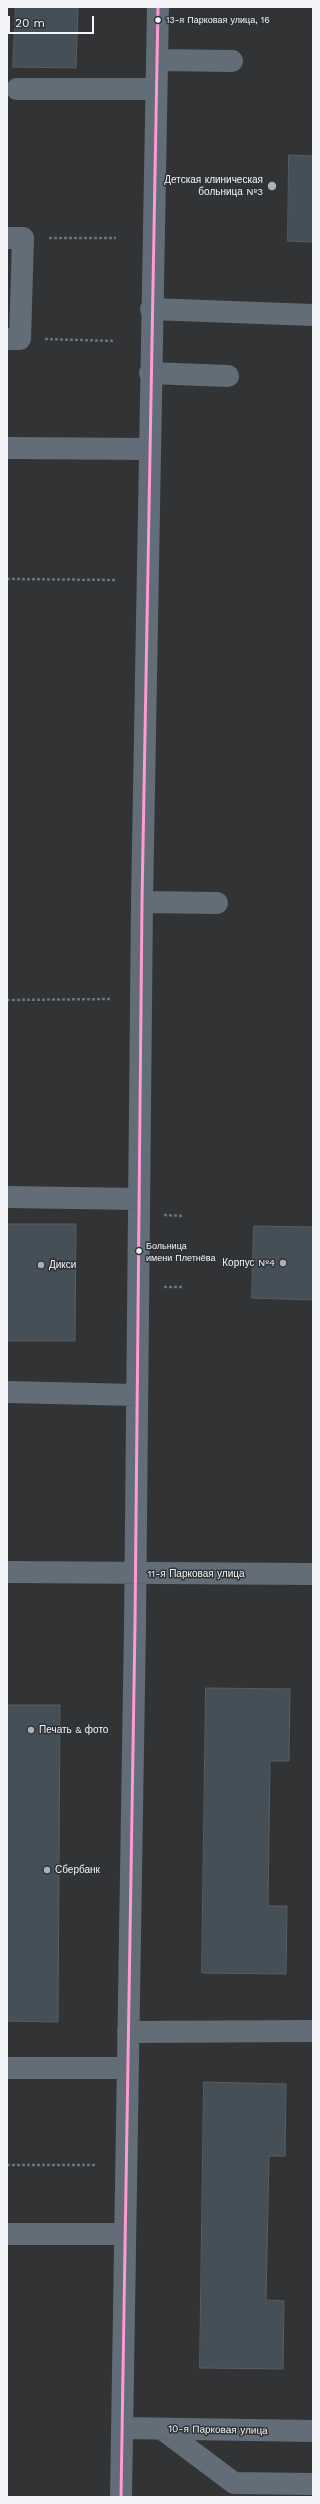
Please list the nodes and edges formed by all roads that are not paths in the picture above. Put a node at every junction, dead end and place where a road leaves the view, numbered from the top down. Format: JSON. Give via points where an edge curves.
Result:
{"nodes":[{"id":1,"x":158,"y":7,"type":"edge"},
{"id":2,"x":157,"y":60,"type":"junction"},
{"id":3,"x":232,"y":61,"type":"dead end"},
{"id":4,"x":17,"y":89,"type":"dead end"},
{"id":5,"x":156,"y":89,"type":"junction"},
{"id":6,"x":15,"y":238,"type":"edge"},
{"id":7,"x":151,"y":309,"type":"junction"},
{"id":8,"x":313,"y":315,"type":"edge"},
{"id":9,"x":14,"y":339,"type":"edge"},
{"id":10,"x":150,"y":373,"type":"junction"},
{"id":11,"x":228,"y":376,"type":"dead end"},
{"id":12,"x":7,"y":448,"type":"edge"},
{"id":13,"x":150,"y":449,"type":"junction"},
{"id":14,"x":142,"y":902,"type":"junction"},
{"id":15,"x":217,"y":903,"type":"dead end"},
{"id":16,"x":7,"y":1197,"type":"edge"},
{"id":17,"x":139,"y":1199,"type":"junction"},
{"id":18,"x":7,"y":1392,"type":"edge"},
{"id":19,"x":136,"y":1395,"type":"junction"},
{"id":20,"x":7,"y":1572,"type":"edge"},
{"id":21,"x":136,"y":1573,"type":"junction"},
{"id":22,"x":313,"y":1574,"type":"edge"},
{"id":23,"x":313,"y":2031,"type":"edge"},
{"id":24,"x":128,"y":2032,"type":"junction"},
{"id":25,"x":7,"y":2068,"type":"edge"},
{"id":26,"x":128,"y":2068,"type":"junction"},
{"id":27,"x":7,"y":2234,"type":"edge"},
{"id":28,"x":125,"y":2234,"type":"junction"},
{"id":29,"x":122,"y":2428,"type":"junction"},
{"id":30,"x":162,"y":2429,"type":"junction"},
{"id":31,"x":313,"y":2431,"type":"edge"},
{"id":32,"x":313,"y":2484,"type":"edge"},
{"id":33,"x":121,"y":2497,"type":"edge"}],
"edges":[{"from":1,"to":2,"type":"street"},
{"from":2,"to":3,"type":"street"},
{"from":2,"to":5,"type":"street"},
{"from":4,"to":5,"type":"street"},
{"from":5,"to":7,"type":"street"},
{"from":6,"to":9,"type":"street"},
{"from":7,"to":8,"type":"street"},
{"from":7,"to":10,"type":"street"},
{"from":10,"to":11,"type":"street"},
{"from":10,"to":13,"type":"street"},
{"from":12,"to":13,"type":"street"},
{"from":13,"to":14,"type":"street"},
{"from":14,"to":15,"type":"street"},
{"from":14,"to":17,"type":"street"},
{"from":16,"to":17,"type":"street"},
{"from":17,"to":19,"type":"street"},
{"from":18,"to":19,"type":"street"},
{"from":19,"to":21,"type":"street"},
{"from":20,"to":21,"type":"street","name":"11-я Парковая улица"},
{"from":21,"to":22,"type":"street","name":"11-я Парковая улица"},
{"from":21,"to":24,"type":"street"},
{"from":23,"to":24,"type":"street"},
{"from":24,"to":26,"type":"street"},
{"from":25,"to":26,"type":"street"},
{"from":26,"to":28,"type":"street"},
{"from":27,"to":28,"type":"street"},
{"from":28,"to":29,"type":"street"},
{"from":29,"to":30,"type":"street","name":"10-я Парковая улица"},
{"from":29,"to":33,"type":"street"},
{"from":30,"to":31,"type":"street","name":"10-я Парковая улица"},
{"from":30,"to":32,"type":"street","via":[[234,2484]]}]}
